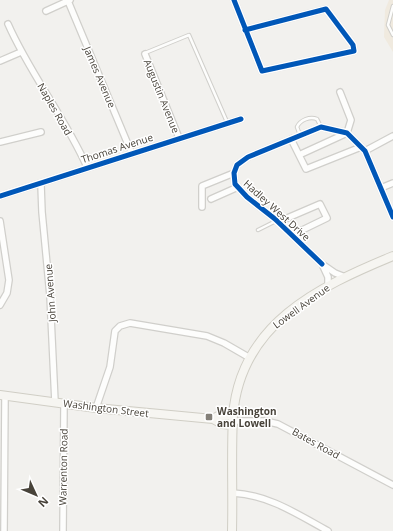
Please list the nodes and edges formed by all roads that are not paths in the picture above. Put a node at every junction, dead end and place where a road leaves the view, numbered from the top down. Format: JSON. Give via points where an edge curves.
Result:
{"nodes":[{"id":1,"x":69,"y":0,"type":"edge"},
{"id":2,"x":234,"y":0,"type":"edge"},
{"id":3,"x":393,"y":6,"type":"edge"},
{"id":4,"x":46,"y":11,"type":"dead end"},
{"id":5,"x":8,"y":24,"type":"dead end"},
{"id":6,"x":246,"y":30,"type":"junction"},
{"id":7,"x":393,"y":35,"type":"edge"},
{"id":8,"x":20,"y":52,"type":"junction"},
{"id":9,"x":145,"y":54,"type":"joint"},
{"id":10,"x":0,"y":61,"type":"edge"},
{"id":11,"x":340,"y":92,"type":"dead end"},
{"id":12,"x":241,"y":119,"type":"dead end"},
{"id":13,"x":227,"y":123,"type":"junction"},
{"id":14,"x":321,"y":127,"type":"junction"},
{"id":15,"x":41,"y":132,"type":"dead end"},
{"id":16,"x":347,"y":133,"type":"junction"},
{"id":17,"x":300,"y":135,"type":"junction"},
{"id":18,"x":393,"y":136,"type":"edge"},
{"id":19,"x":179,"y":138,"type":"junction"},
{"id":20,"x":291,"y":139,"type":"junction"},
{"id":21,"x":0,"y":142,"type":"edge"},
{"id":22,"x":363,"y":149,"type":"junction"},
{"id":23,"x":132,"y":154,"type":"junction"},
{"id":24,"x":299,"y":155,"type":"junction"},
{"id":25,"x":87,"y":167,"type":"junction"},
{"id":26,"x":234,"y":173,"type":"junction"},
{"id":27,"x":393,"y":183,"type":"edge"},
{"id":28,"x":42,"y":184,"type":"junction"},
{"id":29,"x":238,"y":187,"type":"junction"},
{"id":30,"x":382,"y":188,"type":"junction"},
{"id":31,"x":0,"y":196,"type":"edge"},
{"id":32,"x":211,"y":199,"type":"dead end"},
{"id":33,"x":202,"y":207,"type":"dead end"},
{"id":34,"x":393,"y":218,"type":"edge"},
{"id":35,"x":277,"y":221,"type":"junction"},
{"id":36,"x":0,"y":224,"type":"edge"},
{"id":37,"x":258,"y":230,"type":"dead end"},
{"id":38,"x":292,"y":235,"type":"junction"},
{"id":39,"x":393,"y":256,"type":"edge"},
{"id":40,"x":322,"y":264,"type":"junction"},
{"id":41,"x":345,"y":277,"type":"junction"},
{"id":42,"x":328,"y":286,"type":"junction"},
{"id":43,"x":0,"y":305,"type":"edge"},
{"id":44,"x":250,"y":358,"type":"junction"},
{"id":45,"x":3,"y":396,"type":"edge"},
{"id":46,"x":55,"y":402,"type":"junction"},
{"id":47,"x":64,"y":404,"type":"junction"},
{"id":48,"x":96,"y":408,"type":"junction"},
{"id":49,"x":233,"y":420,"type":"junction"},
{"id":50,"x":393,"y":485,"type":"edge"},
{"id":51,"x":233,"y":493,"type":"junction"},
{"id":52,"x":4,"y":531,"type":"edge"},
{"id":53,"x":63,"y":531,"type":"edge"},
{"id":54,"x":232,"y":531,"type":"edge"},
{"id":55,"x":328,"y":531,"type":"edge"}],
"edges":[{"from":1,"to":4,"type":"street"},
{"from":1,"to":23,"type":"street","name":"James Avenue"},
{"from":2,"to":6,"type":"street"},
{"from":3,"to":7,"type":"lane","via":[[388,25]]},
{"from":5,"to":8,"type":"street","name":"Naples Road"},
{"from":6,"to":6,"type":"street","via":[[262,71],[354,51],[353,45],[326,9]]},
{"from":8,"to":10,"type":"street"},
{"from":8,"to":25,"type":"street","name":"Naples Road","via":[[76,144]]},
{"from":9,"to":13,"type":"lane","via":[[189,35]]},
{"from":9,"to":19,"type":"street","name":"Augustin Avenue"},
{"from":11,"to":16,"type":"street","via":[[351,120]]},
{"from":12,"to":13,"type":"street","name":"Thomas Avenue"},
{"from":13,"to":19,"type":"street","name":"Thomas Avenue"},
{"from":14,"to":16,"type":"street"},
{"from":14,"to":17,"type":"street","name":"Hadley West Drive"},
{"from":14,"to":17,"type":"lane","via":[[318,119],[309,118],[298,124]]},
{"from":15,"to":21,"type":"street"},
{"from":16,"to":22,"type":"street"},
{"from":16,"to":24,"type":"street"},
{"from":17,"to":20,"type":"street","name":"Hadley West Drive"},
{"from":18,"to":22,"type":"street"},
{"from":19,"to":23,"type":"street","name":"Thomas Avenue"},
{"from":20,"to":24,"type":"street"},
{"from":20,"to":26,"type":"street","name":"Hadley West Drive","via":[[248,157],[236,165]]},
{"from":22,"to":24,"type":"street","via":[[306,169]]},
{"from":22,"to":30,"type":"street"},
{"from":23,"to":25,"type":"street","name":"Thomas Avenue"},
{"from":25,"to":28,"type":"street","name":"Thomas Avenue"},
{"from":26,"to":29,"type":"street","name":"Hadley West Drive","via":[[235,184]]},
{"from":26,"to":33,"type":"street","via":[[202,186]]},
{"from":27,"to":30,"type":"street"},
{"from":28,"to":31,"type":"street","name":"Thomas Avenue"},
{"from":28,"to":46,"type":"street","name":"John Avenue"},
{"from":29,"to":32,"type":"street"},
{"from":29,"to":35,"type":"street","name":"Hadley West Drive"},
{"from":30,"to":34,"type":"street"},
{"from":35,"to":37,"type":"lane"},
{"from":35,"to":38,"type":"street","name":"Hadley West Drive"},
{"from":35,"to":38,"type":"street","via":[[320,204],[327,218]]},
{"from":36,"to":43,"type":"street","via":[[9,280],[7,293]]},
{"from":38,"to":40,"type":"street","name":"Hadley West Drive"},
{"from":39,"to":41,"type":"main road","name":"Lowell Avenue"},
{"from":40,"to":41,"type":"street","name":"Hadley West Drive"},
{"from":40,"to":42,"type":"street","name":"Hadley West Drive","via":[[328,277]]},
{"from":41,"to":42,"type":"main road","name":"Lowell Avenue"},
{"from":42,"to":44,"type":"main road","name":"Lowell Avenue","via":[[274,324],[264,334]]},
{"from":44,"to":48,"type":"street","via":[[224,342],[207,336],[130,323],[120,326],[115,331],[110,367]]},
{"from":44,"to":49,"type":"main road","name":"Lowell Avenue","via":[[239,385]]},
{"from":45,"to":46,"type":"main road","name":"Washington Street"},
{"from":45,"to":52,"type":"street"},
{"from":46,"to":47,"type":"main road","name":"Washington Street"},
{"from":47,"to":48,"type":"main road","name":"Washington Street"},
{"from":47,"to":53,"type":"street","name":"Warrenton Road"},
{"from":48,"to":49,"type":"main road","name":"Washington Street","via":[[213,419],[222,424]]},
{"from":49,"to":50,"type":"street","name":"Bates Road","via":[[278,424]]},
{"from":49,"to":51,"type":"main road","name":"Lowell Avenue"},
{"from":51,"to":54,"type":"main road","name":"Lowell Avenue"},
{"from":51,"to":55,"type":"street","via":[[270,500]]}]}
